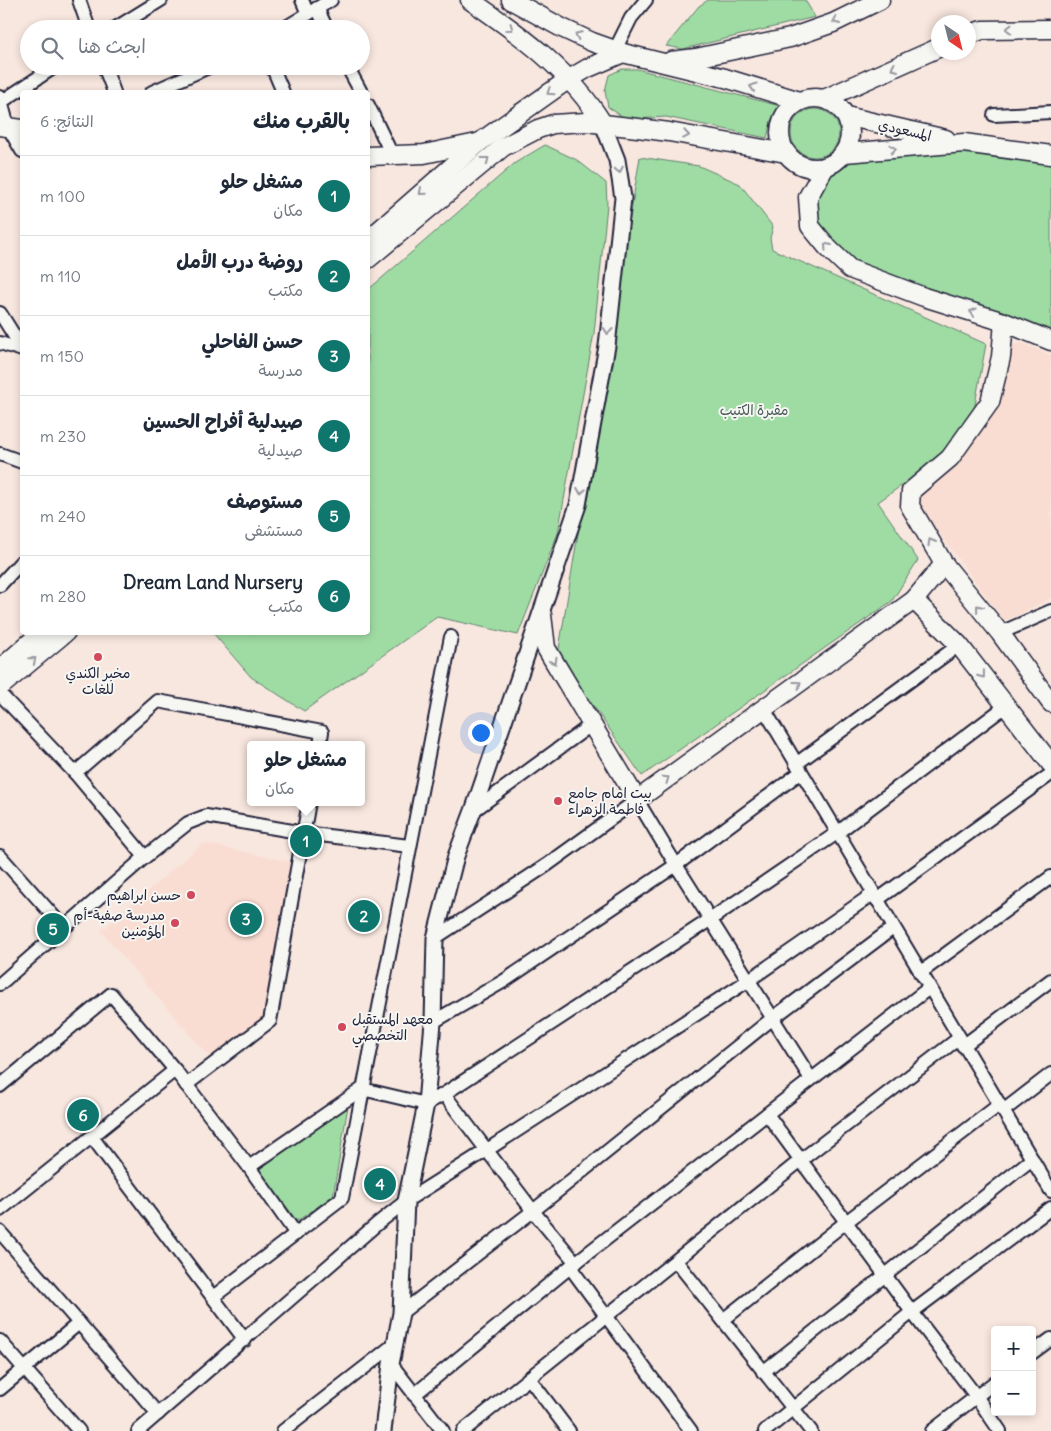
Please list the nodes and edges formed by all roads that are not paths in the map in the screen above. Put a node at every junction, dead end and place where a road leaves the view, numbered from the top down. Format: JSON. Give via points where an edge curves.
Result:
{"nodes":[{"id":1,"x":79,"y":0,"type":"edge"},
{"id":2,"x":161,"y":0,"type":"edge"},
{"id":3,"x":302,"y":0,"type":"edge"},
{"id":4,"x":331,"y":0,"type":"edge"},
{"id":5,"x":470,"y":0,"type":"edge"},
{"id":6,"x":511,"y":0,"type":"edge"},
{"id":7,"x":646,"y":0,"type":"edge"},
{"id":8,"x":880,"y":0,"type":"edge"},
{"id":9,"x":313,"y":11,"type":"junction"},
{"id":10,"x":86,"y":20,"type":"edge"},
{"id":11,"x":129,"y":20,"type":"edge"},
{"id":12,"x":298,"y":20,"type":"edge"},
{"id":13,"x":320,"y":20,"type":"edge"},
{"id":14,"x":1051,"y":29,"type":"edge"},
{"id":15,"x":976,"y":32,"type":"edge"},
{"id":16,"x":619,"y":51,"type":"junction"},
{"id":17,"x":931,"y":51,"type":"edge"},
{"id":18,"x":653,"y":60,"type":"junction"},
{"id":19,"x":599,"y":63,"type":"junction"},
{"id":20,"x":41,"y":75,"type":"edge"},
{"id":21,"x":107,"y":75,"type":"edge"},
{"id":22,"x":191,"y":75,"type":"edge"},
{"id":23,"x":276,"y":75,"type":"edge"},
{"id":24,"x":352,"y":75,"type":"edge"},
{"id":25,"x":569,"y":79,"type":"junction"},
{"id":26,"x":113,"y":90,"type":"edge"},
{"id":27,"x":157,"y":90,"type":"edge"},
{"id":28,"x":282,"y":90,"type":"edge"},
{"id":29,"x":360,"y":90,"type":"edge"},
{"id":30,"x":824,"y":99,"type":"junction"},
{"id":31,"x":1,"y":100,"type":"edge"},
{"id":32,"x":800,"y":101,"type":"junction"},
{"id":33,"x":588,"y":102,"type":"junction"},
{"id":34,"x":370,"y":109,"type":"edge"},
{"id":35,"x":1051,"y":112,"type":"edge"},
{"id":36,"x":994,"y":115,"type":"dead end"},
{"id":37,"x":846,"y":116,"type":"junction"},
{"id":38,"x":602,"y":124,"type":"junction"},
{"id":39,"x":10,"y":127,"type":"edge"},
{"id":40,"x":480,"y":142,"type":"junction"},
{"id":41,"x":964,"y":143,"type":"junction"},
{"id":42,"x":20,"y":147,"type":"edge"},
{"id":43,"x":786,"y":153,"type":"junction"},
{"id":44,"x":845,"y":153,"type":"junction"},
{"id":45,"x":392,"y":155,"type":"junction"},
{"id":46,"x":1051,"y":155,"type":"edge"},
{"id":47,"x":370,"y":156,"type":"edge"},
{"id":48,"x":825,"y":167,"type":"junction"},
{"id":49,"x":370,"y":238,"type":"edge"},
{"id":50,"x":370,"y":257,"type":"edge"},
{"id":51,"x":0,"y":312,"type":"edge"},
{"id":52,"x":1004,"y":322,"type":"junction"},
{"id":53,"x":1051,"y":342,"type":"edge"},
{"id":54,"x":0,"y":343,"type":"edge"},
{"id":55,"x":20,"y":346,"type":"edge"},
{"id":56,"x":20,"y":348,"type":"edge"},
{"id":57,"x":0,"y":454,"type":"edge"},
{"id":58,"x":20,"y":461,"type":"edge"},
{"id":59,"x":20,"y":563,"type":"edge"},
{"id":60,"x":944,"y":564,"type":"junction"},
{"id":61,"x":0,"y":585,"type":"edge"},
{"id":62,"x":914,"y":600,"type":"junction"},
{"id":63,"x":1051,"y":611,"type":"edge"},
{"id":64,"x":542,"y":615,"type":"junction"},
{"id":65,"x":1000,"y":633,"type":"junction"},
{"id":66,"x":39,"y":635,"type":"edge"},
{"id":67,"x":62,"y":635,"type":"edge"},
{"id":68,"x":451,"y":637,"type":"dead end"},
{"id":69,"x":959,"y":645,"type":"junction"},
{"id":70,"x":0,"y":669,"type":"edge"},
{"id":71,"x":0,"y":687,"type":"edge"},
{"id":72,"x":0,"y":694,"type":"edge"},
{"id":73,"x":1051,"y":703,"type":"edge"},
{"id":74,"x":1006,"y":706,"type":"junction"},
{"id":75,"x":764,"y":709,"type":"junction"},
{"id":76,"x":591,"y":725,"type":"junction"},
{"id":77,"x":321,"y":741,"type":"edge"},
{"id":78,"x":1051,"y":764,"type":"edge"},
{"id":79,"x":798,"y":768,"type":"junction"},
{"id":80,"x":75,"y":773,"type":"junction"},
{"id":81,"x":1051,"y":774,"type":"edge"},
{"id":82,"x":637,"y":800,"type":"junction"},
{"id":83,"x":308,"y":806,"type":"edge"},
{"id":84,"x":474,"y":811,"type":"junction"},
{"id":85,"x":304,"y":833,"type":"junction"},
{"id":86,"x":837,"y":833,"type":"junction"},
{"id":87,"x":410,"y":846,"type":"junction"},
{"id":88,"x":0,"y":856,"type":"edge"},
{"id":89,"x":145,"y":857,"type":"junction"},
{"id":90,"x":676,"y":865,"type":"junction"},
{"id":91,"x":1051,"y":877,"type":"edge"},
{"id":92,"x":875,"y":897,"type":"junction"},
{"id":93,"x":711,"y":919,"type":"junction"},
{"id":94,"x":64,"y":928,"type":"junction"},
{"id":95,"x":893,"y":928,"type":"junction"},
{"id":96,"x":435,"y":938,"type":"junction"},
{"id":97,"x":920,"y":973,"type":"junction"},
{"id":98,"x":749,"y":980,"type":"junction"},
{"id":99,"x":1051,"y":980,"type":"edge"},
{"id":100,"x":0,"y":984,"type":"edge"},
{"id":101,"x":929,"y":988,"type":"junction"},
{"id":102,"x":773,"y":1018,"type":"junction"},
{"id":103,"x":433,"y":1022,"type":"junction"},
{"id":104,"x":961,"y":1042,"type":"junction"},
{"id":105,"x":175,"y":1070,"type":"junction"},
{"id":106,"x":1051,"y":1074,"type":"edge"},
{"id":107,"x":811,"y":1079,"type":"junction"},
{"id":108,"x":186,"y":1085,"type":"junction"},
{"id":109,"x":0,"y":1086,"type":"edge"},
{"id":110,"x":362,"y":1089,"type":"junction"},
{"id":111,"x":444,"y":1094,"type":"junction"},
{"id":112,"x":426,"y":1104,"type":"junction"},
{"id":113,"x":1001,"y":1108,"type":"junction"},
{"id":114,"x":767,"y":1114,"type":"junction"},
{"id":115,"x":92,"y":1137,"type":"junction"},
{"id":116,"x":487,"y":1150,"type":"junction"},
{"id":117,"x":1032,"y":1159,"type":"junction"},
{"id":118,"x":801,"y":1160,"type":"junction"},
{"id":119,"x":249,"y":1167,"type":"junction"},
{"id":120,"x":1051,"y":1191,"type":"edge"},
{"id":121,"x":406,"y":1201,"type":"junction"},
{"id":122,"x":1,"y":1208,"type":"edge"},
{"id":123,"x":1051,"y":1208,"type":"edge"},
{"id":124,"x":533,"y":1210,"type":"junction"},
{"id":125,"x":846,"y":1222,"type":"junction"},
{"id":126,"x":0,"y":1232,"type":"edge"},
{"id":127,"x":296,"y":1234,"type":"junction"},
{"id":128,"x":676,"y":1261,"type":"junction"},
{"id":129,"x":573,"y":1265,"type":"junction"},
{"id":130,"x":886,"y":1276,"type":"junction"},
{"id":131,"x":213,"y":1298,"type":"junction"},
{"id":132,"x":912,"y":1312,"type":"junction"},
{"id":133,"x":401,"y":1313,"type":"junction"},
{"id":134,"x":606,"y":1316,"type":"junction"},
{"id":135,"x":723,"y":1320,"type":"junction"},
{"id":136,"x":79,"y":1323,"type":"junction"},
{"id":137,"x":1051,"y":1339,"type":"edge"},
{"id":138,"x":245,"y":1340,"type":"junction"},
{"id":139,"x":0,"y":1341,"type":"edge"},
{"id":140,"x":396,"y":1343,"type":"junction"},
{"id":141,"x":1036,"y":1350,"type":"edge"},
{"id":142,"x":391,"y":1364,"type":"junction"},
{"id":143,"x":25,"y":1370,"type":"junction"},
{"id":144,"x":763,"y":1372,"type":"junction"},
{"id":145,"x":529,"y":1378,"type":"junction"},
{"id":146,"x":991,"y":1385,"type":"edge"},
{"id":147,"x":0,"y":1389,"type":"edge"},
{"id":148,"x":414,"y":1395,"type":"junction"},
{"id":149,"x":976,"y":1396,"type":"junction"},
{"id":150,"x":793,"y":1409,"type":"junction"},
{"id":151,"x":158,"y":1414,"type":"junction"},
{"id":152,"x":381,"y":1430,"type":"edge"},
{"id":153,"x":79,"y":1431,"type":"edge"},
{"id":154,"x":138,"y":1431,"type":"edge"},
{"id":155,"x":283,"y":1431,"type":"edge"},
{"id":156,"x":443,"y":1431,"type":"edge"},
{"id":157,"x":464,"y":1431,"type":"edge"},
{"id":158,"x":569,"y":1431,"type":"edge"},
{"id":159,"x":691,"y":1431,"type":"edge"},
{"id":160,"x":765,"y":1431,"type":"edge"},
{"id":161,"x":811,"y":1431,"type":"edge"},
{"id":162,"x":932,"y":1431,"type":"edge"},
{"id":163,"x":1000,"y":1431,"type":"edge"}],
"edges":[{"from":1,"to":10,"type":"street"},
{"from":2,"to":11,"type":"street"},
{"from":3,"to":9,"type":"street"},
{"from":4,"to":9,"type":"street"},
{"from":5,"to":25,"type":"main road","one_way":true,"via":[[525,40]]},
{"from":16,"to":6,"type":"main road","one_way":true,"via":[[562,28]]},
{"from":7,"to":16,"type":"street","via":[[631,18]]},
{"from":8,"to":18,"type":"main road","one_way":true,"via":[[833,23],[790,38],[678,61]]},
{"from":9,"to":12,"type":"street"},
{"from":9,"to":13,"type":"street"},
{"from":14,"to":15,"type":"main road","one_way":true},
{"from":16,"to":18,"type":"main road"},
{"from":16,"to":19,"type":"main road"},
{"from":17,"to":30,"type":"main road","one_way":true},
{"from":32,"to":18,"type":"main road","one_way":true},
{"from":19,"to":25,"type":"main road"},
{"from":19,"to":33,"type":"main road","via":[[591,82]]},
{"from":20,"to":31,"type":"street"},
{"from":21,"to":26,"type":"street"},
{"from":22,"to":27,"type":"street"},
{"from":23,"to":28,"type":"street"},
{"from":24,"to":29,"type":"street"},
{"from":25,"to":33,"type":"main road"},
{"from":25,"to":40,"type":"main road","one_way":true},
{"from":30,"to":32,"type":"main road"},
{"from":30,"to":37,"type":"main road","via":[[833,102]]},
{"from":31,"to":39,"type":"street"},
{"from":32,"to":43,"type":"main road","via":[[783,118],[780,136]]},
{"from":33,"to":38,"type":"main road"},
{"from":34,"to":45,"type":"street"},
{"from":35,"to":36,"type":"street"},
{"from":37,"to":41,"type":"main road","name":"المسعودي"},
{"from":37,"to":44,"type":"main road","via":[[850,135]]},
{"from":38,"to":43,"type":"main road","one_way":true,"via":[[669,132]]},
{"from":50,"to":38,"type":"main road","one_way":true,"via":[[510,143],[553,124]]},
{"from":38,"to":64,"type":"street","one_way":true,"via":[[617,160],[623,198],[607,346],[578,505]]},
{"from":39,"to":42,"type":"street"},
{"from":40,"to":45,"type":"main road","via":[[432,153]]},
{"from":40,"to":49,"type":"main road","one_way":true},
{"from":44,"to":41,"type":"main road","one_way":true},
{"from":41,"to":46,"type":"main road"},
{"from":43,"to":48,"type":"main road","via":[[803,166]]},
{"from":44,"to":48,"type":"main road"},
{"from":45,"to":47,"type":"main road"},
{"from":52,"to":48,"type":"main road","one_way":true,"via":[[850,269],[810,226],[808,197]]},
{"from":51,"to":55,"type":"street"},
{"from":52,"to":53,"type":"main road"},
{"from":60,"to":52,"type":"main road","one_way":true,"via":[[910,506],[911,491],[950,458],[990,402],[1001,358]]},
{"from":54,"to":56,"type":"street"},
{"from":57,"to":58,"type":"street"},
{"from":59,"to":61,"type":"street"},
{"from":60,"to":62,"type":"main road"},
{"from":65,"to":60,"type":"main road","one_way":true},
{"from":62,"to":69,"type":"main road"},
{"from":75,"to":62,"type":"main road","one_way":true},
{"from":63,"to":65,"type":"street"},
{"from":64,"to":76,"type":"main road","one_way":true,"via":[[546,648]]},
{"from":64,"to":84,"type":"street"},
{"from":65,"to":73,"type":"main road"},
{"from":66,"to":70,"type":"main road"},
{"from":71,"to":67,"type":"main road","one_way":true},
{"from":68,"to":87,"type":"street"},
{"from":69,"to":74,"type":"main road","one_way":true},
{"from":69,"to":79,"type":"street"},
{"from":72,"to":80,"type":"street"},
{"from":74,"to":78,"type":"main road"},
{"from":74,"to":86,"type":"street"},
{"from":75,"to":79,"type":"street"},
{"from":82,"to":75,"type":"main road","one_way":true},
{"from":76,"to":82,"type":"main road"},
{"from":76,"to":84,"type":"street"},
{"from":77,"to":80,"type":"street","via":[[322,732],[158,701]]},
{"from":79,"to":86,"type":"street"},
{"from":79,"to":90,"type":"street"},
{"from":80,"to":89,"type":"street"},
{"from":81,"to":92,"type":"street"},
{"from":82,"to":90,"type":"street"},
{"from":82,"to":96,"type":"street","via":[[547,865]]},
{"from":83,"to":85,"type":"street"},
{"from":84,"to":96,"type":"street","via":[[456,856]]},
{"from":85,"to":87,"type":"street"},
{"from":85,"to":89,"type":"street","via":[[206,816],[188,823]]},
{"from":85,"to":108,"type":"street","via":[[270,1021]]},
{"from":86,"to":92,"type":"street"},
{"from":86,"to":93,"type":"street"},
{"from":87,"to":110,"type":"street"},
{"from":88,"to":94,"type":"street"},
{"from":89,"to":94,"type":"street"},
{"from":90,"to":93,"type":"street"},
{"from":90,"to":103,"type":"street","via":[[504,981]]},
{"from":91,"to":97,"type":"street"},
{"from":92,"to":95,"type":"street"},
{"from":92,"to":98,"type":"street"},
{"from":93,"to":98,"type":"street"},
{"from":93,"to":111,"type":"street"},
{"from":94,"to":100,"type":"street"},
{"from":95,"to":97,"type":"street"},
{"from":95,"to":102,"type":"street"},
{"from":96,"to":103,"type":"street"},
{"from":97,"to":101,"type":"street"},
{"from":98,"to":102,"type":"street"},
{"from":98,"to":116,"type":"street"},
{"from":99,"to":104,"type":"street"},
{"from":101,"to":104,"type":"street"},
{"from":101,"to":107,"type":"street"},
{"from":102,"to":107,"type":"street"},
{"from":102,"to":124,"type":"street"},
{"from":103,"to":112,"type":"street"},
{"from":104,"to":113,"type":"street"},
{"from":104,"to":118,"type":"street"},
{"from":105,"to":108,"type":"street"},
{"from":105,"to":109,"type":"street","via":[[111,994]]},
{"from":105,"to":115,"type":"street"},
{"from":106,"to":113,"type":"street"},
{"from":107,"to":114,"type":"street"},
{"from":108,"to":119,"type":"street"},
{"from":110,"to":112,"type":"street"},
{"from":110,"to":119,"type":"street"},
{"from":110,"to":127,"type":"street","via":[[342,1198]]},
{"from":111,"to":112,"type":"street"},
{"from":111,"to":116,"type":"street"},
{"from":112,"to":121,"type":"street"},
{"from":113,"to":117,"type":"street"},
{"from":113,"to":125,"type":"street"},
{"from":114,"to":118,"type":"street"},
{"from":114,"to":129,"type":"street"},
{"from":115,"to":122,"type":"street"},
{"from":115,"to":131,"type":"street"},
{"from":116,"to":121,"type":"street"},
{"from":116,"to":124,"type":"street"},
{"from":117,"to":120,"type":"street"},
{"from":117,"to":130,"type":"street"},
{"from":118,"to":125,"type":"street"},
{"from":118,"to":128,"type":"street"},
{"from":119,"to":127,"type":"street"},
{"from":121,"to":133,"type":"street"},
{"from":121,"to":138,"type":"street"},
{"from":123,"to":132,"type":"street"},
{"from":124,"to":129,"type":"street"},
{"from":124,"to":133,"type":"street"},
{"from":125,"to":130,"type":"street"},
{"from":125,"to":135,"type":"street"},
{"from":126,"to":136,"type":"street"},
{"from":127,"to":131,"type":"street"},
{"from":128,"to":134,"type":"street"},
{"from":128,"to":135,"type":"street"},
{"from":129,"to":134,"type":"street"},
{"from":129,"to":148,"type":"street"},
{"from":130,"to":132,"type":"street"},
{"from":130,"to":144,"type":"street"},
{"from":131,"to":138,"type":"street"},
{"from":132,"to":149,"type":"street"},
{"from":132,"to":150,"type":"street"},
{"from":133,"to":140,"type":"street"},
{"from":134,"to":145,"type":"street"},
{"from":134,"to":159,"type":"street"},
{"from":135,"to":144,"type":"street"},
{"from":136,"to":143,"type":"street"},
{"from":136,"to":151,"type":"street"},
{"from":137,"to":141,"type":"street"},
{"from":138,"to":151,"type":"street"},
{"from":139,"to":143,"type":"street"},
{"from":140,"to":142,"type":"street"},
{"from":140,"to":155,"type":"street"},
{"from":142,"to":148,"type":"street"},
{"from":142,"to":152,"type":"street"},
{"from":143,"to":147,"type":"street"},
{"from":143,"to":153,"type":"street"},
{"from":144,"to":150,"type":"street"},
{"from":145,"to":157,"type":"street"},
{"from":145,"to":158,"type":"street"},
{"from":146,"to":149,"type":"street"},
{"from":148,"to":156,"type":"street"},
{"from":149,"to":162,"type":"street"},
{"from":149,"to":163,"type":"street"},
{"from":150,"to":160,"type":"street"},
{"from":150,"to":161,"type":"street"},
{"from":151,"to":154,"type":"street"}]}
